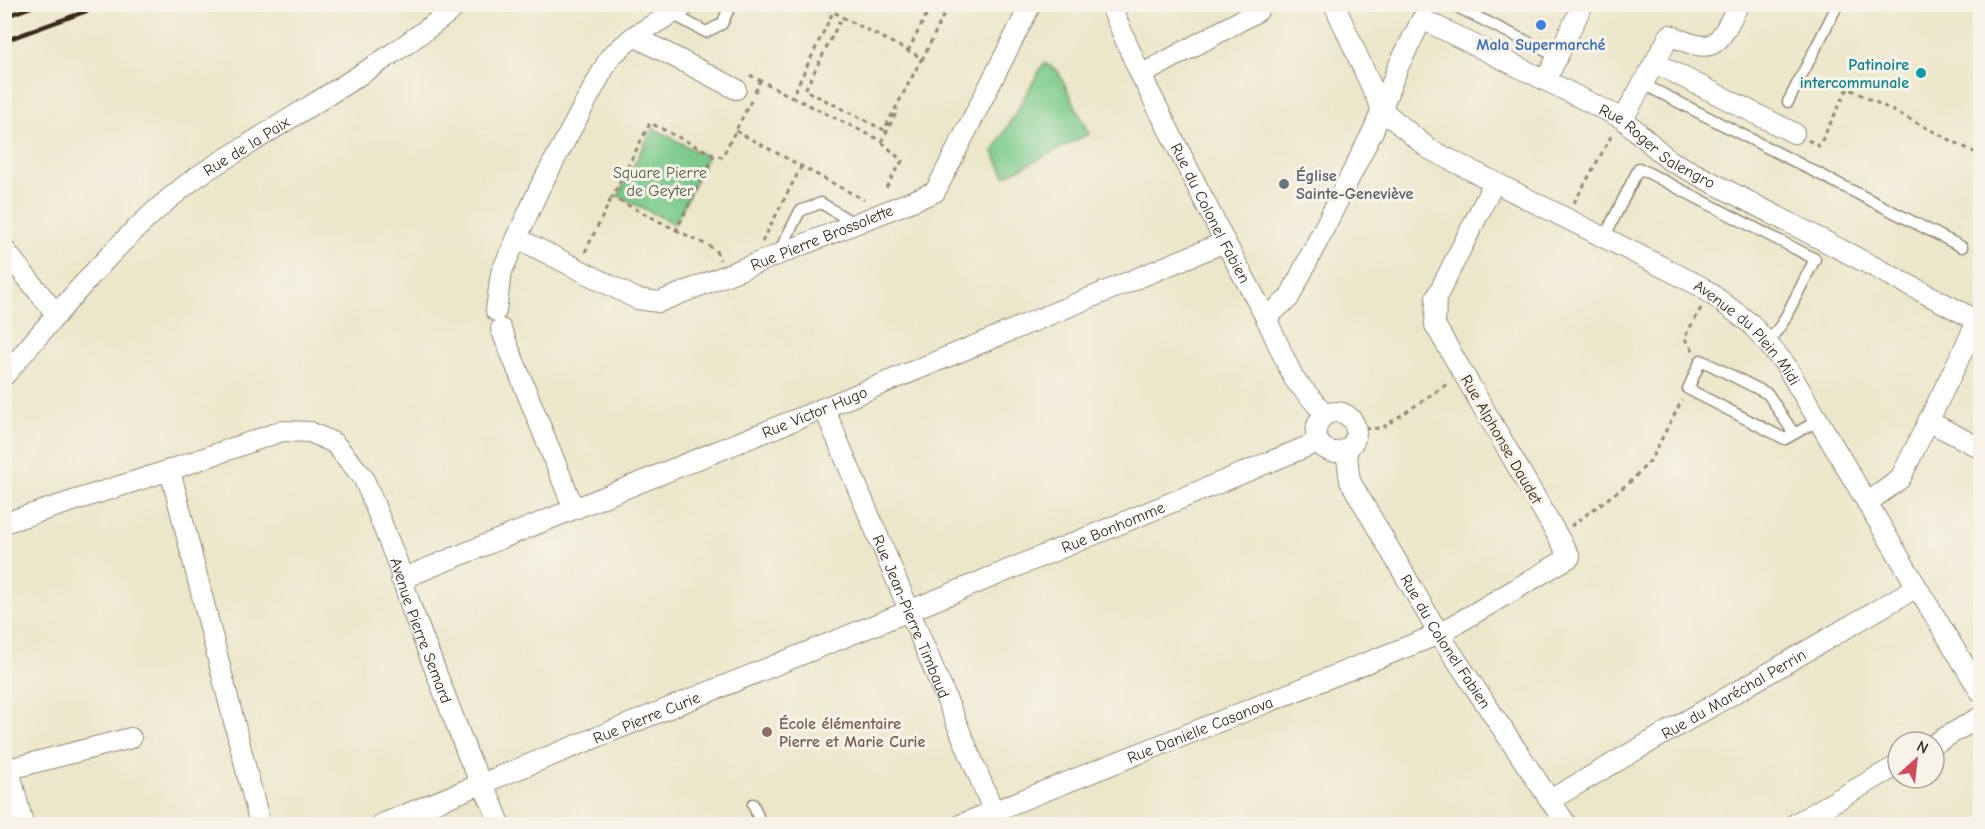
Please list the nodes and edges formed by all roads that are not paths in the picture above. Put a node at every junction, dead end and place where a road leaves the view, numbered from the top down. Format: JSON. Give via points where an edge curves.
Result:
{"nodes":[{"id":1,"x":459,"y":4,"type":"edge"},
{"id":2,"x":731,"y":4,"type":"edge"},
{"id":3,"x":1031,"y":4,"type":"edge"},
{"id":4,"x":1110,"y":4,"type":"edge"},
{"id":5,"x":1334,"y":4,"type":"edge"},
{"id":6,"x":1451,"y":4,"type":"edge"},
{"id":7,"x":1583,"y":4,"type":"edge"},
{"id":8,"x":1739,"y":4,"type":"edge"},
{"id":9,"x":1838,"y":4,"type":"edge"},
{"id":10,"x":680,"y":9,"type":"edge"},
{"id":11,"x":1258,"y":11,"type":"dead end"},
{"id":12,"x":1425,"y":12,"type":"edge"},
{"id":13,"x":634,"y":36,"type":"junction"},
{"id":14,"x":1558,"y":57,"type":"junction"},
{"id":15,"x":1654,"y":63,"type":"junction"},
{"id":16,"x":1141,"y":75,"type":"junction"},
{"id":17,"x":739,"y":80,"type":"road end"},
{"id":18,"x":1546,"y":80,"type":"junction"},
{"id":19,"x":1643,"y":84,"type":"junction"},
{"id":20,"x":1788,"y":102,"type":"dead end"},
{"id":21,"x":1382,"y":110,"type":"junction"},
{"id":22,"x":1623,"y":119,"type":"junction"},
{"id":23,"x":1794,"y":134,"type":"road end"},
{"id":24,"x":1494,"y":183,"type":"junction"},
{"id":25,"x":855,"y":224,"type":"junction"},
{"id":26,"x":517,"y":238,"type":"junction"},
{"id":27,"x":1604,"y":238,"type":"junction"},
{"id":28,"x":1225,"y":242,"type":"junction"},
{"id":29,"x":1962,"y":247,"type":"dead end"},
{"id":30,"x":4,"y":249,"type":"edge"},
{"id":31,"x":778,"y":255,"type":"junction"},
{"id":32,"x":57,"y":315,"type":"junction"},
{"id":33,"x":1266,"y":318,"type":"junction"},
{"id":34,"x":1979,"y":319,"type":"edge"},
{"id":35,"x":1768,"y":343,"type":"junction"},
{"id":36,"x":4,"y":376,"type":"edge"},
{"id":37,"x":824,"y":408,"type":"junction"},
{"id":38,"x":1325,"y":414,"type":"junction"},
{"id":39,"x":1819,"y":420,"type":"junction"},
{"id":40,"x":1928,"y":421,"type":"junction"},
{"id":41,"x":1794,"y":434,"type":"junction"},
{"id":42,"x":1318,"y":442,"type":"junction"},
{"id":43,"x":1980,"y":448,"type":"edge"},
{"id":44,"x":1346,"y":449,"type":"junction"},
{"id":45,"x":171,"y":470,"type":"junction"},
{"id":46,"x":1867,"y":503,"type":"junction"},
{"id":47,"x":573,"y":509,"type":"junction"},
{"id":48,"x":4,"y":523,"type":"edge"},
{"id":49,"x":401,"y":579,"type":"junction"},
{"id":50,"x":1917,"y":587,"type":"junction"},
{"id":51,"x":909,"y":611,"type":"junction"},
{"id":52,"x":1438,"y":634,"type":"junction"},
{"id":53,"x":1980,"y":691,"type":"edge"},
{"id":54,"x":1980,"y":717,"type":"edge"},
{"id":55,"x":1946,"y":737,"type":"edge"},
{"id":56,"x":131,"y":738,"type":"dead end"},
{"id":57,"x":7,"y":767,"type":"edge"},
{"id":58,"x":1886,"y":772,"type":"edge"},
{"id":59,"x":481,"y":784,"type":"junction"},
{"id":60,"x":1551,"y":800,"type":"junction"},
{"id":61,"x":753,"y":804,"type":"dead end"},
{"id":62,"x":997,"y":818,"type":"edge"},
{"id":63,"x":1562,"y":823,"type":"edge"},
{"id":64,"x":23,"y":825,"type":"edge"},
{"id":65,"x":260,"y":825,"type":"edge"},
{"id":66,"x":382,"y":825,"type":"edge"},
{"id":67,"x":500,"y":825,"type":"edge"},
{"id":68,"x":761,"y":825,"type":"edge"},
{"id":69,"x":962,"y":825,"type":"edge"},
{"id":70,"x":1795,"y":825,"type":"edge"}],
"edges":[{"from":1,"to":32,"type":"street","name":"Rue de la Paix","via":[[385,59],[187,184],[138,226]]},
{"from":2,"to":10,"type":"lane","via":[[722,24],[706,32]]},
{"from":3,"to":25,"type":"street","name":"Rue Pierre Brossolette","via":[[935,192]]},
{"from":4,"to":16,"type":"street","name":"Rue du Colonel Fabien"},
{"from":5,"to":21,"type":"street"},
{"from":6,"to":14,"type":"lane"},
{"from":7,"to":14,"type":"street"},
{"from":8,"to":15,"type":"street","via":[[1719,40],[1708,47],[1670,35]]},
{"from":9,"to":20,"type":"lane"},
{"from":10,"to":13,"type":"street"},
{"from":11,"to":16,"type":"street"},
{"from":12,"to":18,"type":"street","name":"Rue Roger Salengro"},
{"from":12,"to":21,"type":"street","name":"Rue Roger Salengro"},
{"from":13,"to":17,"type":"street"},
{"from":13,"to":26,"type":"street","via":[[610,57]]},
{"from":14,"to":18,"type":"street"},
{"from":15,"to":19,"type":"street"},
{"from":15,"to":23,"type":"street"},
{"from":16,"to":28,"type":"street","name":"Rue du Colonel Fabien"},
{"from":18,"to":22,"type":"street","name":"Rue Roger Salengro"},
{"from":19,"to":22,"type":"street"},
{"from":19,"to":29,"type":"lane"},
{"from":21,"to":24,"type":"street","name":"Avenue du Plein Midi","via":[[1429,149]]},
{"from":21,"to":33,"type":"street","name":"Rue Roger Salengro","via":[[1288,298]]},
{"from":22,"to":34,"type":"street","name":"Rue Roger Salengro","via":[[1669,160]]},
{"from":24,"to":27,"type":"street","name":"Avenue du Plein Midi"},
{"from":24,"to":52,"type":"street","name":"Rue Alphonse Daudet","via":[[1436,298],[1435,325],[1570,557]]},
{"from":25,"to":31,"type":"street","name":"Rue Pierre Brossolette"},
{"from":25,"to":31,"type":"lane","via":[[822,203],[800,211]]},
{"from":26,"to":31,"type":"street","name":"Rue Pierre Brossolette","via":[[637,299],[659,302]]},
{"from":26,"to":47,"type":"street","via":[[501,273],[499,320]]},
{"from":27,"to":35,"type":"street","name":"Avenue du Plein Midi","via":[[1702,287],[1751,324]]},
{"from":27,"to":35,"type":"lane","via":[[1640,168],[1815,259]]},
{"from":28,"to":33,"type":"street","name":"Rue du Colonel Fabien"},
{"from":28,"to":37,"type":"street","name":"Rue Victor Hugo"},
{"from":30,"to":32,"type":"street"},
{"from":32,"to":36,"type":"street","name":"Rue de la Paix"},
{"from":33,"to":38,"type":"street","name":"Rue du Colonel Fabien","via":[[1294,378]]},
{"from":34,"to":40,"type":"street"},
{"from":35,"to":39,"type":"street","name":"Avenue du Plein Midi"},
{"from":37,"to":47,"type":"street","name":"Rue Victor Hugo"},
{"from":37,"to":51,"type":"street","name":"Rue Jean-Pierre Timbaud"},
{"from":38,"to":42,"type":"street","via":[[1316,429]]},
{"from":38,"to":44,"type":"street","via":[[1345,414],[1350,418],[1356,429]]},
{"from":39,"to":41,"type":"lane"},
{"from":39,"to":46,"type":"street","name":"Avenue du Plein Midi"},
{"from":40,"to":43,"type":"street"},
{"from":40,"to":46,"type":"street","via":[[1900,479]]},
{"from":41,"to":41,"type":"lane","via":[[1768,394],[1701,360],[1688,389],[1785,439]]},
{"from":42,"to":44,"type":"street","via":[[1327,450]]},
{"from":42,"to":51,"type":"street","name":"Rue Bonhomme"},
{"from":44,"to":52,"type":"street","name":"Rue du Colonel Fabien","via":[[1350,482]]},
{"from":45,"to":48,"type":"street"},
{"from":45,"to":49,"type":"street","name":"Avenue Pierre Semard","via":[[282,431],[310,432],[334,443],[363,477]]},
{"from":45,"to":65,"type":"street"},
{"from":46,"to":50,"type":"street","name":"Avenue du Plein Midi"},
{"from":47,"to":49,"type":"street","name":"Rue Victor Hugo"},
{"from":49,"to":59,"type":"street","name":"Avenue Pierre Semard"},
{"from":50,"to":53,"type":"street","name":"Avenue du Plein Midi"},
{"from":50,"to":60,"type":"street","name":"Rue du Maréchal Perrin"},
{"from":51,"to":59,"type":"street","name":"Rue Pierre Curie"},
{"from":51,"to":62,"type":"street","name":"Rue Jean-Pierre Timbaud"},
{"from":52,"to":60,"type":"street","name":"Rue du Colonel Fabien"},
{"from":52,"to":62,"type":"street","name":"Rue Danielle Casanova"},
{"from":54,"to":55,"type":"street"},
{"from":56,"to":57,"type":"street"},
{"from":57,"to":64,"type":"street"},
{"from":58,"to":70,"type":"street"},
{"from":59,"to":66,"type":"street","name":"Rue Pierre Curie"},
{"from":59,"to":67,"type":"street","name":"Avenue Pierre Semard"},
{"from":60,"to":63,"type":"street","name":"Rue du Colonel Fabien"},
{"from":61,"to":68,"type":"lane"},
{"from":62,"to":69,"type":"street","name":"Rue Danielle Casanova"}]}
